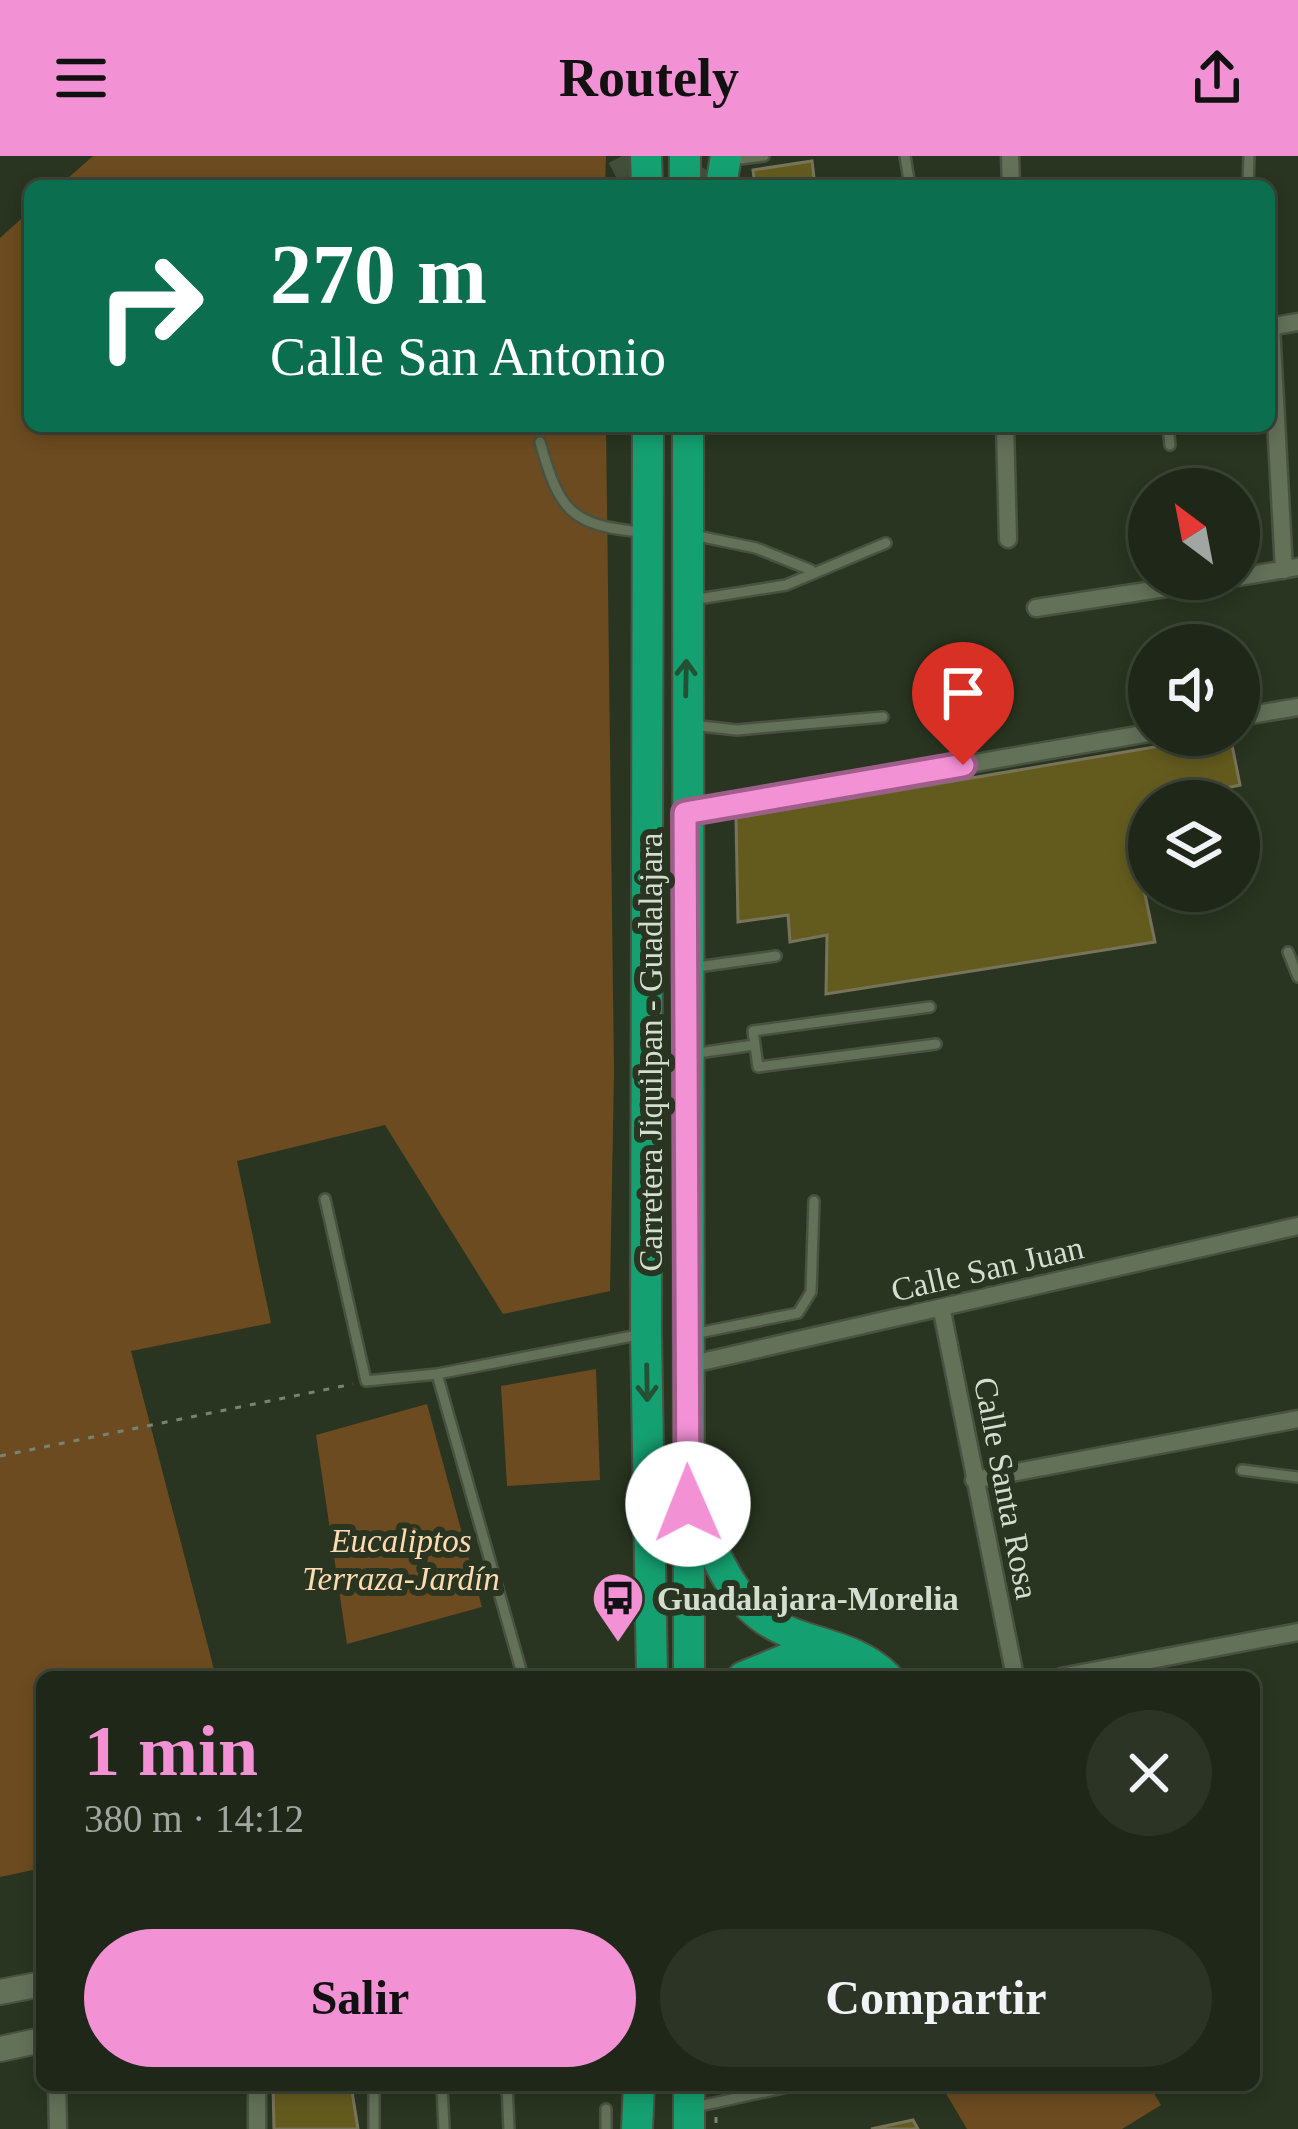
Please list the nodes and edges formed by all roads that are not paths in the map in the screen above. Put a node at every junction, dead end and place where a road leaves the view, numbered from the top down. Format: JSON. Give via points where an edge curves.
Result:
{"nodes":[{"id":1,"x":764,"y":156,"type":"edge"},
{"id":2,"x":724,"y":167,"type":"edge"},
{"id":3,"x":1275,"y":384,"type":"edge"},
{"id":4,"x":648,"y":432,"type":"edge"},
{"id":5,"x":688,"y":432,"type":"edge"},
{"id":6,"x":1005,"y":432,"type":"edge"},
{"id":7,"x":1169,"y":432,"type":"edge"},
{"id":8,"x":540,"y":442,"type":"dead end"},
{"id":9,"x":1170,"y":445,"type":"dead end"},
{"id":10,"x":648,"y":533,"type":"junction"},
{"id":11,"x":687,"y":534,"type":"junction"},
{"id":12,"x":1008,"y":539,"type":"dead end"},
{"id":13,"x":886,"y":543,"type":"dead end"},
{"id":14,"x":1291,"y":568,"type":"edge"},
{"id":15,"x":811,"y":571,"type":"junction"},
{"id":16,"x":1260,"y":573,"type":"edge"},
{"id":17,"x":1128,"y":594,"type":"edge"},
{"id":18,"x":687,"y":600,"type":"junction"},
{"id":19,"x":1036,"y":608,"type":"dead end"},
{"id":20,"x":1298,"y":707,"type":"edge"},
{"id":21,"x":1260,"y":713,"type":"edge"},
{"id":22,"x":884,"y":717,"type":"dead end"},
{"id":23,"x":686,"y":724,"type":"junction"},
{"id":24,"x":1128,"y":737,"type":"edge"},
{"id":25,"x":685,"y":813,"type":"junction"},
{"id":26,"x":1288,"y":952,"type":"dead end"},
{"id":27,"x":776,"y":956,"type":"dead end"},
{"id":28,"x":686,"y":968,"type":"junction"},
{"id":29,"x":1298,"y":976,"type":"edge"},
{"id":30,"x":930,"y":1007,"type":"dead end"},
{"id":31,"x":936,"y":1044,"type":"dead end"},
{"id":32,"x":754,"y":1045,"type":"junction"},
{"id":33,"x":686,"y":1055,"type":"junction"},
{"id":34,"x":326,"y":1199,"type":"dead end"},
{"id":35,"x":814,"y":1201,"type":"dead end"},
{"id":36,"x":1298,"y":1226,"type":"edge"},
{"id":37,"x":942,"y":1311,"type":"junction"},
{"id":38,"x":646,"y":1334,"type":"junction"},
{"id":39,"x":688,"y":1350,"type":"junction"},
{"id":40,"x":437,"y":1374,"type":"junction"},
{"id":41,"x":1298,"y":1419,"type":"edge"},
{"id":42,"x":1242,"y":1470,"type":"dead end"},
{"id":43,"x":1298,"y":1477,"type":"edge"},
{"id":44,"x":974,"y":1480,"type":"junction"},
{"id":45,"x":688,"y":1504,"type":"junction"},
{"id":46,"x":1298,"y":1632,"type":"edge"},
{"id":47,"x":1146,"y":1669,"type":"edge"},
{"id":48,"x":521,"y":1671,"type":"edge"},
{"id":49,"x":652,"y":1671,"type":"edge"},
{"id":50,"x":689,"y":1671,"type":"edge"},
{"id":51,"x":753,"y":1671,"type":"edge"},
{"id":52,"x":851,"y":1671,"type":"edge"},
{"id":53,"x":879,"y":1671,"type":"edge"},
{"id":54,"x":1014,"y":1671,"type":"edge"},
{"id":55,"x":36,"y":1985,"type":"edge"},
{"id":56,"x":0,"y":1992,"type":"edge"},
{"id":57,"x":36,"y":2041,"type":"edge"},
{"id":58,"x":0,"y":2049,"type":"edge"},
{"id":59,"x":57,"y":2091,"type":"edge"},
{"id":60,"x":257,"y":2091,"type":"edge"},
{"id":61,"x":374,"y":2091,"type":"edge"},
{"id":62,"x":442,"y":2091,"type":"edge"},
{"id":63,"x":507,"y":2091,"type":"edge"},
{"id":64,"x":639,"y":2091,"type":"edge"},
{"id":65,"x":769,"y":2091,"type":"edge"},
{"id":66,"x":689,"y":2108,"type":"edge"},
{"id":67,"x":606,"y":2109,"type":"dead end"},
{"id":68,"x":58,"y":2129,"type":"edge"},
{"id":69,"x":257,"y":2129,"type":"edge"},
{"id":70,"x":374,"y":2129,"type":"edge"},
{"id":71,"x":444,"y":2129,"type":"edge"},
{"id":72,"x":508,"y":2129,"type":"edge"},
{"id":73,"x":606,"y":2129,"type":"edge"},
{"id":74,"x":637,"y":2129,"type":"edge"}],
"edges":[{"from":1,"to":2,"type":"lane"},
{"from":3,"to":14,"type":"street"},
{"from":4,"to":10,"type":"highway","name":"Carretera Jiquilpan - Guadalajara"},
{"from":5,"to":11,"type":"highway","name":"Carretera Jiquilpan - Guadalajara"},
{"from":6,"to":12,"type":"street"},
{"from":7,"to":9,"type":"lane"},
{"from":8,"to":10,"type":"lane","via":[[555,496],[573,517]]},
{"from":10,"to":38,"type":"highway","name":"Carretera Jiquilpan - Guadalajara"},
{"from":11,"to":15,"type":"lane","via":[[756,548]]},
{"from":11,"to":18,"type":"highway","name":"Carretera Jiquilpan - Guadalajara"},
{"from":13,"to":15,"type":"lane"},
{"from":14,"to":16,"type":"street"},
{"from":15,"to":18,"type":"lane","via":[[786,585]]},
{"from":17,"to":19,"type":"street"},
{"from":23,"to":18,"type":"highway","name":"Carretera Jiquilpan - Guadalajara","one_way":true},
{"from":20,"to":21,"type":"street"},
{"from":22,"to":23,"type":"lane","via":[[737,730]]},
{"from":23,"to":25,"type":"highway","name":"Carretera Jiquilpan - Guadalajara"},
{"from":24,"to":25,"type":"street"},
{"from":25,"to":28,"type":"highway","name":"Carretera Jiquilpan - Guadalajara"},
{"from":26,"to":29,"type":"lane"},
{"from":27,"to":28,"type":"lane"},
{"from":28,"to":33,"type":"highway","name":"Carretera Jiquilpan - Guadalajara"},
{"from":30,"to":32,"type":"lane","via":[[754,1031]]},
{"from":31,"to":32,"type":"lane","via":[[758,1066]]},
{"from":32,"to":33,"type":"lane"},
{"from":33,"to":39,"type":"highway","name":"Carretera Jiquilpan - Guadalajara"},
{"from":34,"to":40,"type":"lane","via":[[366,1381]]},
{"from":35,"to":39,"type":"lane","via":[[811,1292],[798,1313]]},
{"from":36,"to":37,"type":"street","name":"Calle San Juan"},
{"from":37,"to":39,"type":"street","name":"Calle San Juan"},
{"from":37,"to":44,"type":"street","name":"Calle Santa Rosa"},
{"from":38,"to":40,"type":"lane"},
{"from":38,"to":49,"type":"highway","name":"Carretera Jiquilpan - Guadalajara","one_way":true},
{"from":39,"to":45,"type":"highway","name":"Carretera Jiquilpan - Guadalajara"},
{"from":40,"to":48,"type":"lane"},
{"from":41,"to":44,"type":"street"},
{"from":42,"to":43,"type":"lane"},
{"from":44,"to":54,"type":"street","name":"Calle Santa Rosa"},
{"from":45,"to":50,"type":"highway","name":"Carretera Jiquilpan - Guadalajara"},
{"from":45,"to":53,"type":"highway","via":[[715,1559],[758,1614],[854,1652]]},
{"from":46,"to":47,"type":"street"},
{"from":51,"to":52,"type":"highway","via":[[808,1655]]},
{"from":55,"to":56,"type":"street"},
{"from":57,"to":58,"type":"street"},
{"from":59,"to":68,"type":"street"},
{"from":60,"to":69,"type":"street"},
{"from":61,"to":70,"type":"lane"},
{"from":62,"to":71,"type":"lane"},
{"from":63,"to":72,"type":"lane"},
{"from":64,"to":74,"type":"highway"},
{"from":65,"to":66,"type":"lane"},
{"from":67,"to":73,"type":"lane"}]}
